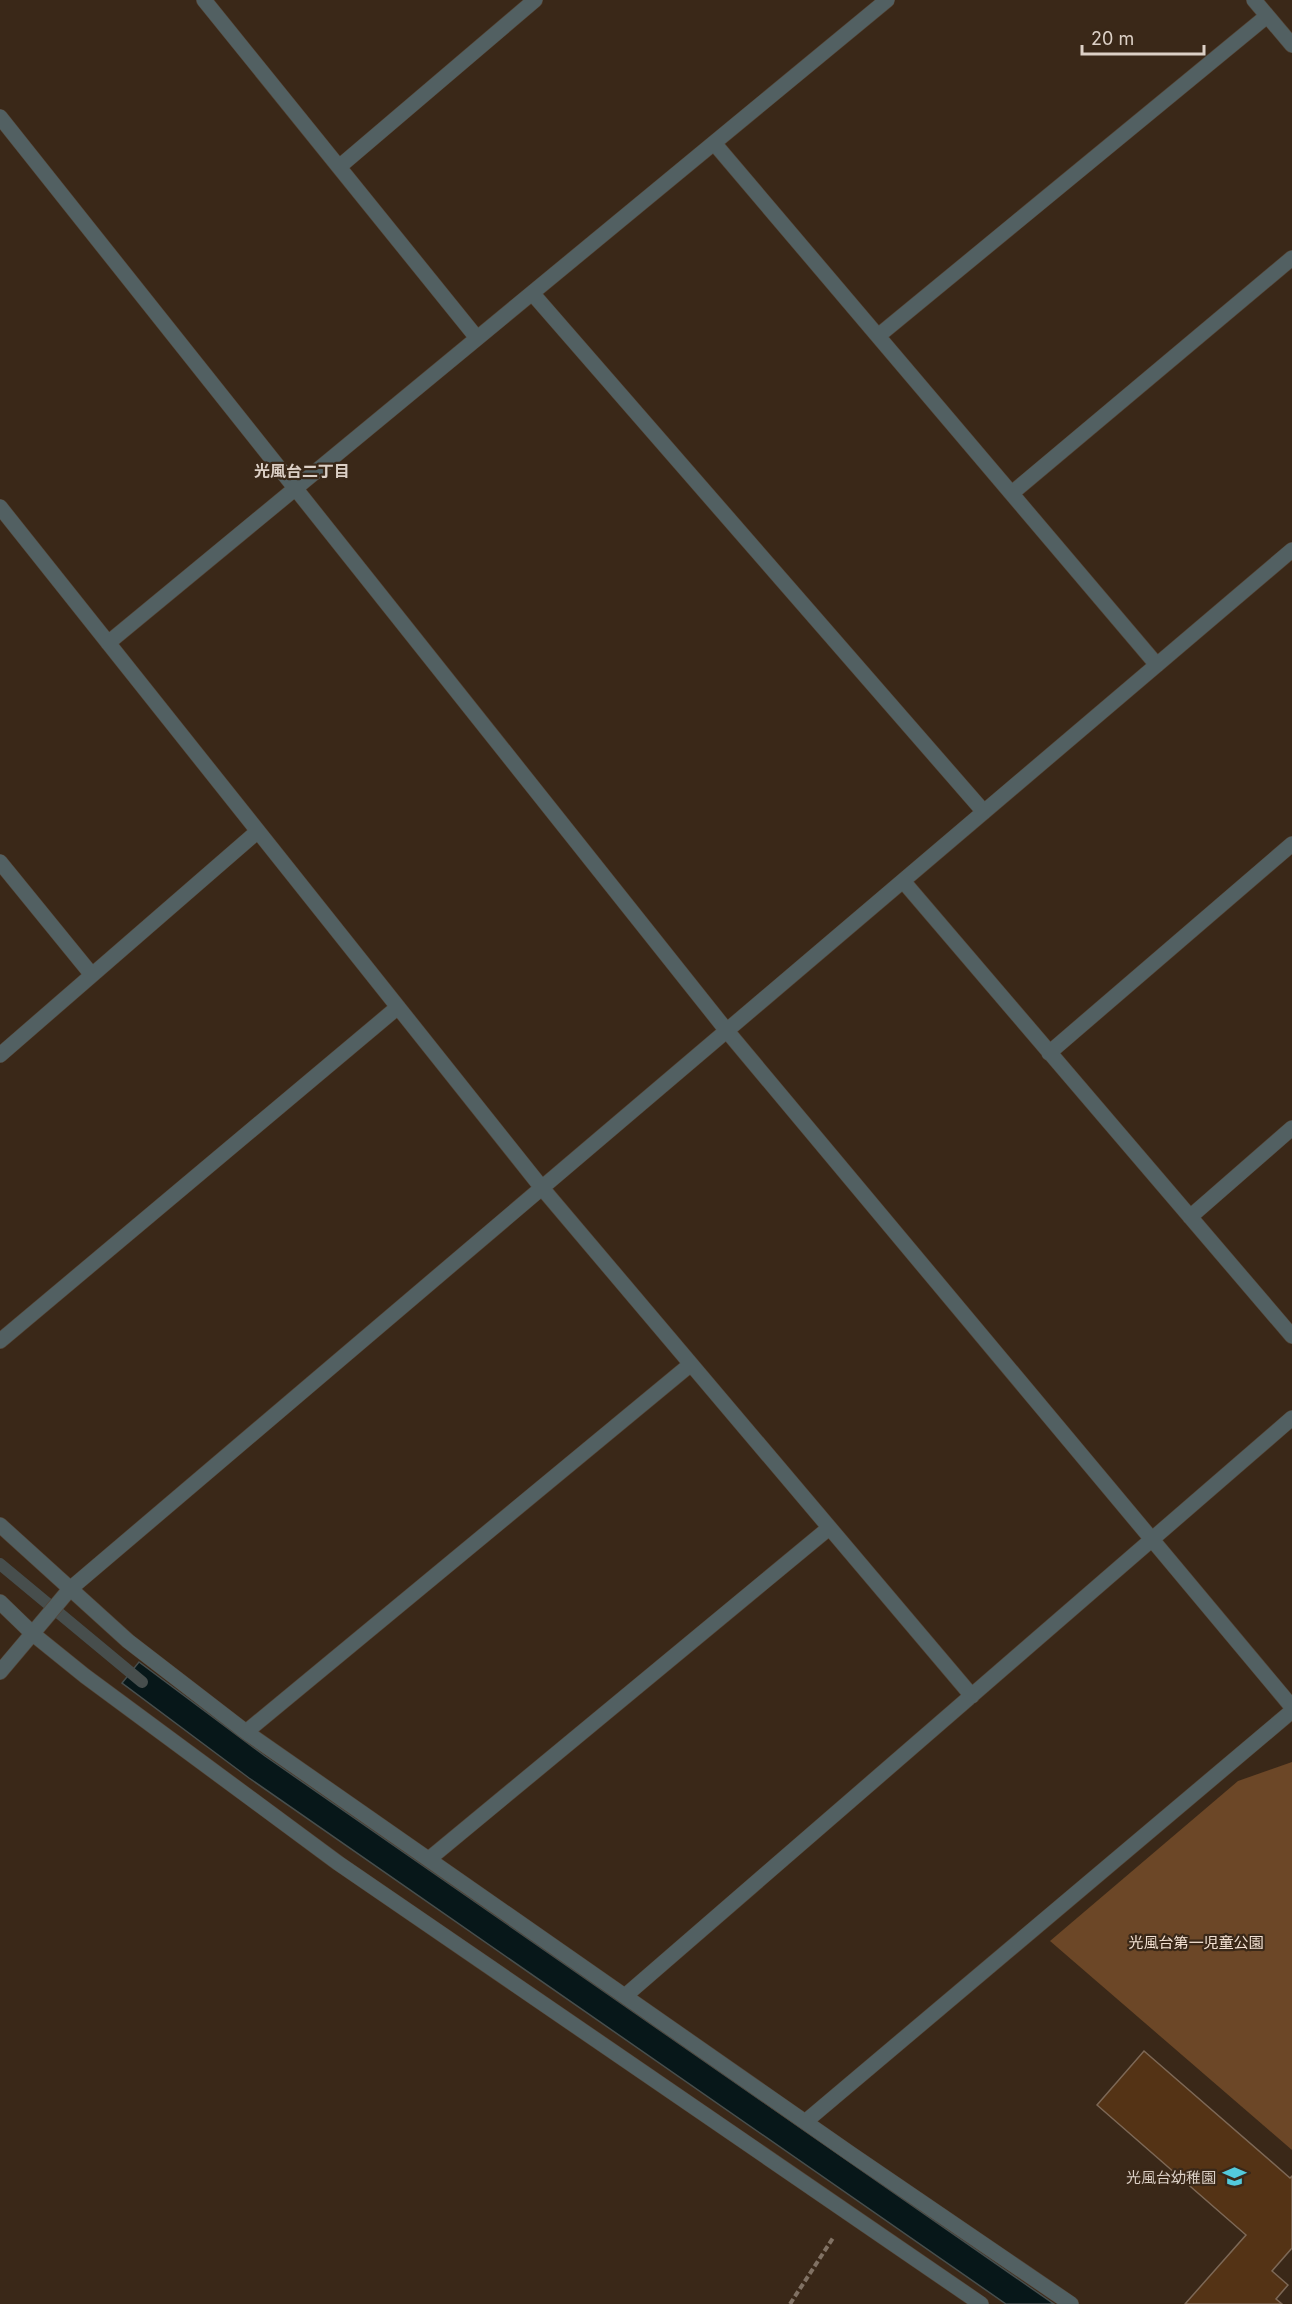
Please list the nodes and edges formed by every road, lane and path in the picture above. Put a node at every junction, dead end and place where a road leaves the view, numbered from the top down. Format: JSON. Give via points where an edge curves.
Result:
{"nodes":[{"id":1,"x":204,"y":0,"type":"edge"},
{"id":2,"x":535,"y":0,"type":"edge"},
{"id":3,"x":887,"y":0,"type":"edge"},
{"id":4,"x":1254,"y":0,"type":"edge"},
{"id":5,"x":1267,"y":16,"type":"junction"},
{"id":6,"x":1292,"y":45,"type":"edge"},
{"id":7,"x":0,"y":117,"type":"edge"},
{"id":8,"x":714,"y":143,"type":"junction"},
{"id":9,"x":339,"y":166,"type":"junction"},
{"id":10,"x":1292,"y":258,"type":"edge"},
{"id":11,"x":532,"y":292,"type":"junction"},
{"id":12,"x":878,"y":336,"type":"junction"},
{"id":13,"x":477,"y":338,"type":"junction"},
{"id":14,"x":296,"y":488,"type":"junction"},
{"id":15,"x":1012,"y":493,"type":"junction"},
{"id":16,"x":0,"y":507,"type":"edge"},
{"id":17,"x":1292,"y":550,"type":"edge"},
{"id":18,"x":108,"y":643,"type":"junction"},
{"id":19,"x":1157,"y":665,"type":"junction"},
{"id":20,"x":984,"y":812,"type":"junction"},
{"id":21,"x":258,"y":831,"type":"junction"},
{"id":22,"x":1292,"y":844,"type":"edge"},
{"id":23,"x":0,"y":862,"type":"edge"},
{"id":24,"x":903,"y":881,"type":"junction"},
{"id":25,"x":92,"y":975,"type":"junction"},
{"id":26,"x":398,"y":1007,"type":"junction"},
{"id":27,"x":728,"y":1031,"type":"junction"},
{"id":28,"x":1049,"y":1053,"type":"junction"},
{"id":29,"x":0,"y":1055,"type":"edge"},
{"id":30,"x":1292,"y":1128,"type":"edge"},
{"id":31,"x":542,"y":1188,"type":"junction"},
{"id":32,"x":1190,"y":1217,"type":"junction"},
{"id":33,"x":1292,"y":1336,"type":"edge"},
{"id":34,"x":0,"y":1341,"type":"edge"},
{"id":35,"x":691,"y":1364,"type":"junction"},
{"id":36,"x":1292,"y":1418,"type":"edge"},
{"id":37,"x":0,"y":1525,"type":"edge"},
{"id":38,"x":829,"y":1528,"type":"junction"},
{"id":39,"x":1152,"y":1539,"type":"junction"},
{"id":40,"x":70,"y":1589,"type":"junction"},
{"id":41,"x":0,"y":1602,"type":"edge"},
{"id":42,"x":33,"y":1634,"type":"junction"},
{"id":43,"x":0,"y":1672,"type":"edge"},
{"id":44,"x":972,"y":1696,"type":"junction"},
{"id":45,"x":1292,"y":1709,"type":"edge"},
{"id":46,"x":246,"y":1732,"type":"junction"},
{"id":47,"x":429,"y":1860,"type":"junction"},
{"id":48,"x":625,"y":1996,"type":"junction"},
{"id":49,"x":805,"y":2122,"type":"junction"},
{"id":50,"x":849,"y":2212,"type":"junction"},
{"id":51,"x":790,"y":2304,"type":"edge"},
{"id":52,"x":981,"y":2304,"type":"edge"},
{"id":53,"x":1071,"y":2304,"type":"edge"}],
"edges":[{"from":1,"to":9,"type":"street"},
{"from":2,"to":9,"type":"street"},
{"from":3,"to":8,"type":"street"},
{"from":4,"to":5,"type":"street"},
{"from":5,"to":6,"type":"street"},
{"from":5,"to":12,"type":"street"},
{"from":7,"to":14,"type":"street"},
{"from":8,"to":11,"type":"street"},
{"from":8,"to":12,"type":"street"},
{"from":9,"to":13,"type":"street"},
{"from":10,"to":15,"type":"street"},
{"from":11,"to":13,"type":"street"},
{"from":11,"to":20,"type":"street"},
{"from":12,"to":15,"type":"street"},
{"from":13,"to":14,"type":"street"},
{"from":14,"to":18,"type":"street"},
{"from":14,"to":27,"type":"street"},
{"from":15,"to":19,"type":"street"},
{"from":16,"to":18,"type":"street"},
{"from":17,"to":19,"type":"street"},
{"from":18,"to":21,"type":"street"},
{"from":19,"to":20,"type":"street"},
{"from":20,"to":24,"type":"street"},
{"from":21,"to":25,"type":"street"},
{"from":21,"to":26,"type":"street"},
{"from":22,"to":28,"type":"street"},
{"from":23,"to":25,"type":"street"},
{"from":24,"to":27,"type":"street"},
{"from":24,"to":28,"type":"street"},
{"from":25,"to":29,"type":"street"},
{"from":26,"to":31,"type":"street"},
{"from":26,"to":34,"type":"street"},
{"from":27,"to":31,"type":"street"},
{"from":27,"to":39,"type":"street"},
{"from":28,"to":32,"type":"street"},
{"from":30,"to":32,"type":"street"},
{"from":31,"to":35,"type":"street"},
{"from":31,"to":40,"type":"street"},
{"from":32,"to":33,"type":"street"},
{"from":35,"to":38,"type":"street"},
{"from":35,"to":46,"type":"street"},
{"from":36,"to":39,"type":"street"},
{"from":37,"to":40,"type":"street"},
{"from":38,"to":44,"type":"street"},
{"from":38,"to":47,"type":"street"},
{"from":39,"to":44,"type":"street"},
{"from":39,"to":45,"type":"street"},
{"from":40,"to":42,"type":"street"},
{"from":40,"to":46,"type":"street","via":[[128,1641]]},
{"from":41,"to":42,"type":"street"},
{"from":42,"to":43,"type":"street"},
{"from":42,"to":50,"type":"street","via":[[338,1863]]},
{"from":44,"to":48,"type":"street"},
{"from":45,"to":49,"type":"street"},
{"from":46,"to":47,"type":"street"},
{"from":47,"to":48,"type":"street"},
{"from":48,"to":49,"type":"street"},
{"from":49,"to":53,"type":"street"},
{"from":50,"to":51,"type":"path"},
{"from":50,"to":52,"type":"street"}]}
